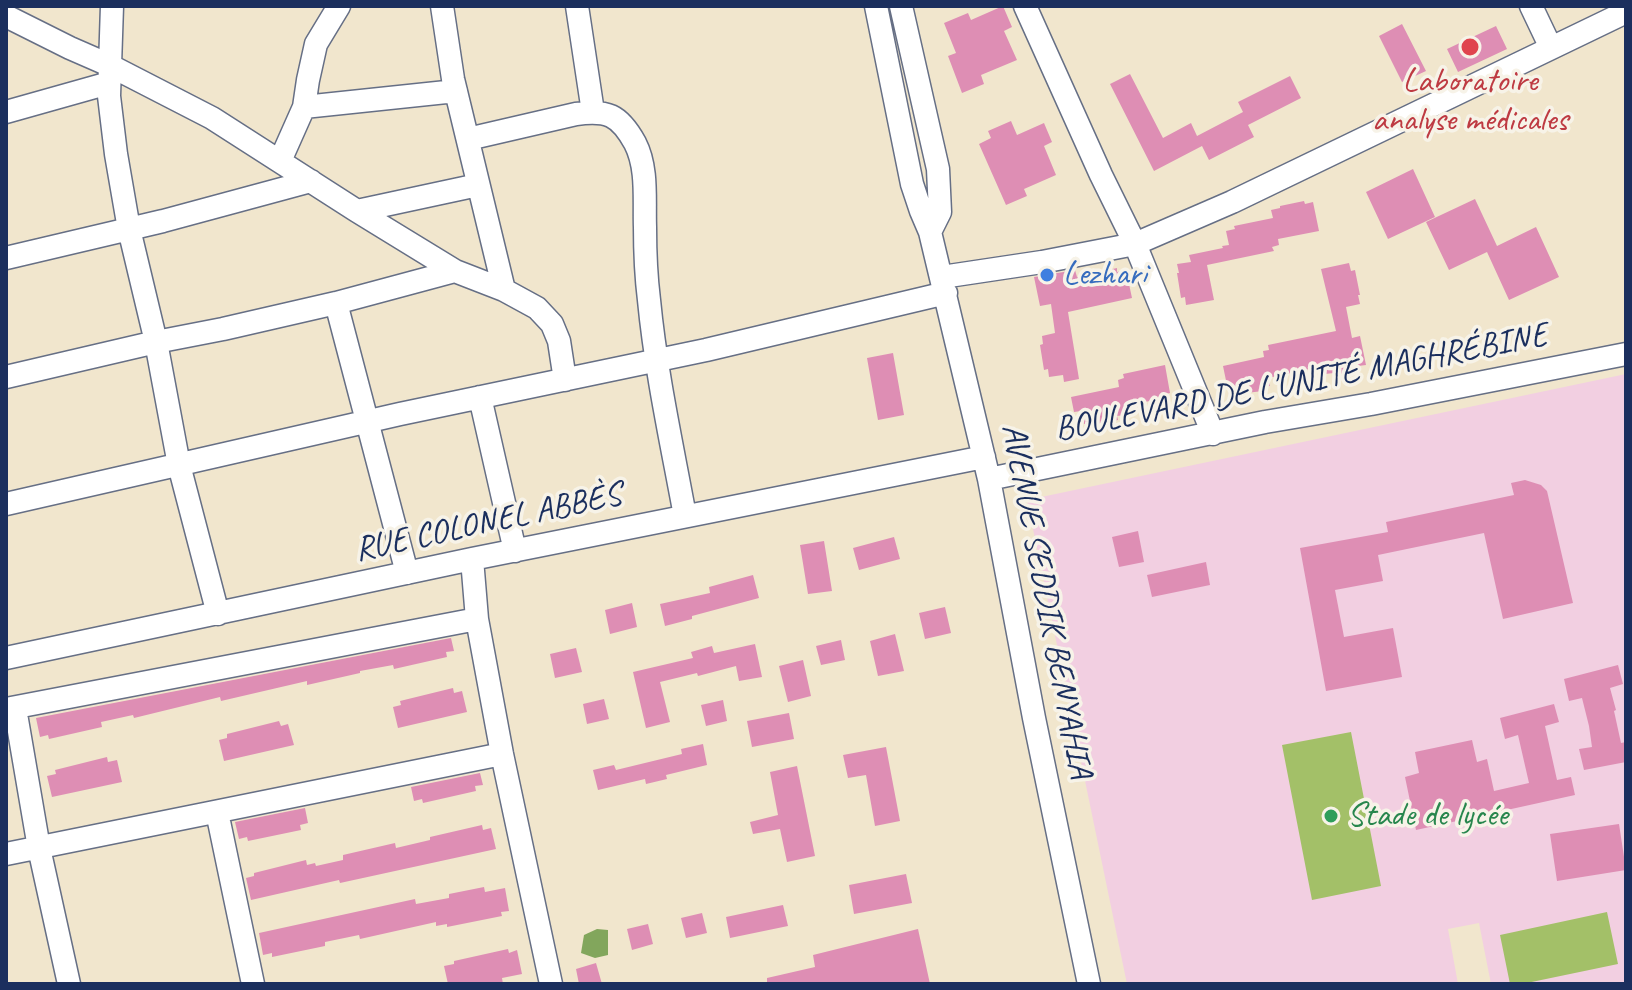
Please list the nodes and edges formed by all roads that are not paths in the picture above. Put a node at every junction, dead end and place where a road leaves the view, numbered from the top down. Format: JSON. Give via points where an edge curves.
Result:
{"nodes":[{"id":1,"x":112,"y":6,"type":"edge"},
{"id":2,"x":339,"y":6,"type":"edge"},
{"id":3,"x":442,"y":6,"type":"edge"},
{"id":4,"x":577,"y":6,"type":"edge"},
{"id":5,"x":876,"y":6,"type":"edge"},
{"id":6,"x":901,"y":6,"type":"edge"},
{"id":7,"x":1025,"y":6,"type":"edge"},
{"id":8,"x":1531,"y":6,"type":"edge"},
{"id":9,"x":1626,"y":12,"type":"edge"},
{"id":10,"x":6,"y":16,"type":"edge"},
{"id":11,"x":1551,"y":48,"type":"junction"},
{"id":12,"x":109,"y":74,"type":"junction"},
{"id":13,"x":456,"y":91,"type":"junction"},
{"id":14,"x":304,"y":107,"type":"junction"},
{"id":15,"x":6,"y":112,"type":"edge"},
{"id":16,"x":593,"y":112,"type":"junction"},
{"id":17,"x":468,"y":139,"type":"junction"},
{"id":18,"x":280,"y":161,"type":"junction"},
{"id":19,"x":311,"y":181,"type":"junction"},
{"id":20,"x":478,"y":185,"type":"junction"},
{"id":21,"x":357,"y":211,"type":"junction"},
{"id":22,"x":129,"y":229,"type":"junction"},
{"id":23,"x":930,"y":232,"type":"junction"},
{"id":24,"x":1135,"y":244,"type":"junction"},
{"id":25,"x":6,"y":258,"type":"edge"},
{"id":26,"x":455,"y":271,"type":"junction"},
{"id":27,"x":944,"y":285,"type":"junction"},
{"id":28,"x":504,"y":290,"type":"junction"},
{"id":29,"x":336,"y":303,"type":"junction"},
{"id":30,"x":156,"y":342,"type":"junction"},
{"id":31,"x":1626,"y":354,"type":"edge"},
{"id":32,"x":655,"y":362,"type":"junction"},
{"id":33,"x":6,"y":377,"type":"edge"},
{"id":34,"x":565,"y":380,"type":"junction"},
{"id":35,"x":480,"y":397,"type":"junction"},
{"id":36,"x":367,"y":422,"type":"junction"},
{"id":37,"x":1213,"y":434,"type":"junction"},
{"id":38,"x":179,"y":465,"type":"junction"},
{"id":39,"x":987,"y":468,"type":"junction"},
{"id":40,"x":6,"y":504,"type":"edge"},
{"id":41,"x":685,"y":516,"type":"junction"},
{"id":42,"x":515,"y":551,"type":"junction"},
{"id":43,"x":472,"y":559,"type":"junction"},
{"id":44,"x":407,"y":573,"type":"junction"},
{"id":45,"x":218,"y":614,"type":"junction"},
{"id":46,"x":477,"y":619,"type":"junction"},
{"id":47,"x":6,"y":658,"type":"edge"},
{"id":48,"x":11,"y":708,"type":"edge"},
{"id":49,"x":502,"y":754,"type":"junction"},
{"id":50,"x":217,"y":812,"type":"junction"},
{"id":51,"x":39,"y":848,"type":"junction"},
{"id":52,"x":6,"y":854,"type":"edge"},
{"id":53,"x":69,"y":984,"type":"edge"},
{"id":54,"x":253,"y":984,"type":"edge"},
{"id":55,"x":551,"y":984,"type":"edge"},
{"id":56,"x":1089,"y":984,"type":"edge"}],
"edges":[{"from":1,"to":12,"type":"street"},
{"from":2,"to":14,"type":"street","via":[[316,44]]},
{"from":3,"to":13,"type":"street"},
{"from":4,"to":16,"type":"street"},
{"from":5,"to":23,"type":"street","name":"AVENUE SEDDIK BENYAHIA","via":[[912,184]]},
{"from":6,"to":23,"type":"street","via":[[938,169],[940,212]]},
{"from":7,"to":24,"type":"street"},
{"from":8,"to":11,"type":"street"},
{"from":9,"to":11,"type":"street"},
{"from":10,"to":12,"type":"street"},
{"from":11,"to":24,"type":"street"},
{"from":12,"to":15,"type":"street"},
{"from":12,"to":18,"type":"street","via":[[212,118]]},
{"from":12,"to":22,"type":"street"},
{"from":13,"to":14,"type":"street"},
{"from":13,"to":17,"type":"street"},
{"from":14,"to":18,"type":"street"},
{"from":16,"to":17,"type":"street"},
{"from":16,"to":32,"type":"street","via":[[608,113],[623,125],[644,171]]},
{"from":17,"to":20,"type":"street"},
{"from":18,"to":19,"type":"street"},
{"from":19,"to":21,"type":"street"},
{"from":19,"to":22,"type":"street"},
{"from":20,"to":21,"type":"street"},
{"from":20,"to":28,"type":"street"},
{"from":21,"to":26,"type":"street"},
{"from":22,"to":25,"type":"street"},
{"from":22,"to":30,"type":"street"},
{"from":23,"to":27,"type":"street","name":"AVENUE SEDDIK BENYAHIA"},
{"from":24,"to":27,"type":"street"},
{"from":24,"to":37,"type":"street"},
{"from":26,"to":28,"type":"street"},
{"from":26,"to":29,"type":"street"},
{"from":27,"to":32,"type":"street"},
{"from":27,"to":39,"type":"street","name":"AVENUE SEDDIK BENYAHIA"},
{"from":28,"to":34,"type":"street","via":[[537,308],[552,324]]},
{"from":29,"to":30,"type":"street"},
{"from":29,"to":36,"type":"street"},
{"from":30,"to":33,"type":"street"},
{"from":30,"to":38,"type":"street"},
{"from":31,"to":37,"type":"street","name":"BOULEVARD DE L'UNITÉ MAGHRÉBINE"},
{"from":32,"to":34,"type":"street"},
{"from":32,"to":41,"type":"street"},
{"from":34,"to":35,"type":"street"},
{"from":35,"to":36,"type":"street"},
{"from":35,"to":42,"type":"street"},
{"from":36,"to":38,"type":"street"},
{"from":36,"to":44,"type":"street"},
{"from":37,"to":39,"type":"street","name":"BOULEVARD DE L'UNITÉ MAGHRÉBINE"},
{"from":38,"to":40,"type":"street"},
{"from":38,"to":45,"type":"street"},
{"from":39,"to":41,"type":"street","name":"RUE COLONEL ABBÈS"},
{"from":39,"to":56,"type":"street","name":"AVENUE SEDDIK BENYAHIA"},
{"from":41,"to":42,"type":"street","name":"RUE COLONEL ABBÈS"},
{"from":42,"to":43,"type":"street","name":"RUE COLONEL ABBÈS"},
{"from":43,"to":44,"type":"street","name":"RUE COLONEL ABBÈS"},
{"from":43,"to":46,"type":"street"},
{"from":44,"to":45,"type":"street","name":"RUE COLONEL ABBÈS"},
{"from":45,"to":47,"type":"street","name":"RUE COLONEL ABBÈS"},
{"from":46,"to":48,"type":"street"},
{"from":46,"to":49,"type":"street"},
{"from":48,"to":51,"type":"street"},
{"from":49,"to":50,"type":"street"},
{"from":49,"to":55,"type":"street"},
{"from":50,"to":51,"type":"street"},
{"from":50,"to":54,"type":"street"},
{"from":51,"to":52,"type":"street"},
{"from":51,"to":53,"type":"street"}]}
